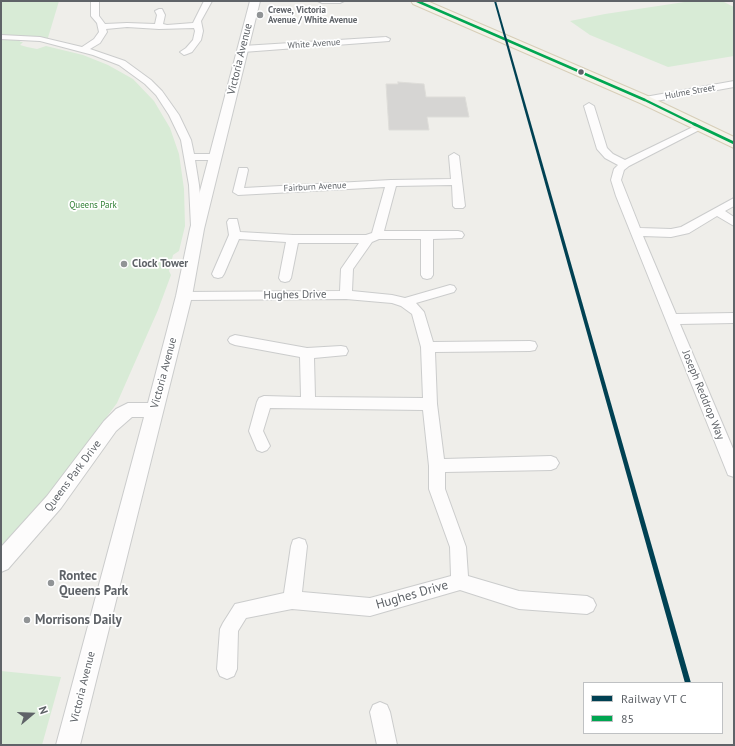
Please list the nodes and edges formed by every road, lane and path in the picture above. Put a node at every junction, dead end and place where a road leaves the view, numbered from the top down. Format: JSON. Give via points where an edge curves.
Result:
{"nodes":[{"id":1,"x":95,"y":1,"type":"edge"},
{"id":2,"x":208,"y":1,"type":"edge"},
{"id":3,"x":255,"y":1,"type":"edge"},
{"id":4,"x":322,"y":1,"type":"edge"},
{"id":5,"x":340,"y":1,"type":"edge"},
{"id":6,"x":417,"y":1,"type":"edge"},
{"id":7,"x":158,"y":11,"type":"dead end"},
{"id":8,"x":197,"y":25,"type":"junction"},
{"id":9,"x":159,"y":26,"type":"junction"},
{"id":10,"x":103,"y":27,"type":"junction"},
{"id":11,"x":1,"y":37,"type":"edge"},
{"id":12,"x":386,"y":39,"type":"dead end"},
{"id":13,"x":84,"y":49,"type":"junction"},
{"id":14,"x":243,"y":49,"type":"junction"},
{"id":15,"x":173,"y":50,"type":"dead end"},
{"id":16,"x":734,"y":84,"type":"edge"},
{"id":17,"x":645,"y":100,"type":"junction"},
{"id":18,"x":589,"y":106,"type":"dead end"},
{"id":19,"x":700,"y":127,"type":"junction"},
{"id":20,"x":734,"y":143,"type":"edge"},
{"id":21,"x":454,"y":156,"type":"dead end"},
{"id":22,"x":190,"y":157,"type":"junction"},
{"id":23,"x":216,"y":157,"type":"junction"},
{"id":24,"x":624,"y":164,"type":"junction"},
{"id":25,"x":243,"y":170,"type":"dead end"},
{"id":26,"x":457,"y":182,"type":"junction"},
{"id":27,"x":391,"y":183,"type":"junction"},
{"id":28,"x":238,"y":192,"type":"junction"},
{"id":29,"x":231,"y":201,"type":"dead end"},
{"id":30,"x":734,"y":201,"type":"edge"},
{"id":31,"x":459,"y":206,"type":"dead end"},
{"id":32,"x":717,"y":211,"type":"junction"},
{"id":33,"x":233,"y":222,"type":"dead end"},
{"id":34,"x":734,"y":222,"type":"edge"},
{"id":35,"x":197,"y":229,"type":"junction"},
{"id":36,"x":636,"y":232,"type":"junction"},
{"id":37,"x":234,"y":235,"type":"junction"},
{"id":38,"x":458,"y":235,"type":"dead end"},
{"id":39,"x":427,"y":236,"type":"junction"},
{"id":40,"x":372,"y":237,"type":"junction"},
{"id":41,"x":293,"y":239,"type":"junction"},
{"id":42,"x":218,"y":274,"type":"dead end"},
{"id":43,"x":428,"y":274,"type":"dead end"},
{"id":44,"x":285,"y":278,"type":"dead end"},
{"id":45,"x":450,"y":289,"type":"dead end"},
{"id":46,"x":346,"y":294,"type":"junction"},
{"id":47,"x":184,"y":296,"type":"junction"},
{"id":48,"x":405,"y":302,"type":"junction"},
{"id":49,"x":734,"y":318,"type":"edge"},
{"id":50,"x":673,"y":319,"type":"junction"},
{"id":51,"x":235,"y":340,"type":"dead end"},
{"id":52,"x":530,"y":346,"type":"dead end"},
{"id":53,"x":428,"y":347,"type":"junction"},
{"id":54,"x":340,"y":351,"type":"dead end"},
{"id":55,"x":307,"y":353,"type":"junction"},
{"id":56,"x":308,"y":403,"type":"junction"},
{"id":57,"x":430,"y":404,"type":"junction"},
{"id":58,"x":154,"y":410,"type":"junction"},
{"id":59,"x":262,"y":446,"type":"dead end"},
{"id":60,"x":551,"y":463,"type":"dead end"},
{"id":61,"x":437,"y":466,"type":"junction"},
{"id":62,"x":734,"y":470,"type":"edge"},
{"id":63,"x":298,"y":546,"type":"dead end"},
{"id":64,"x":1,"y":562,"type":"edge"},
{"id":65,"x":460,"y":582,"type":"junction"},
{"id":66,"x":292,"y":600,"type":"junction"},
{"id":67,"x":587,"y":605,"type":"dead end"},
{"id":68,"x":227,"y":669,"type":"dead end"},
{"id":69,"x":380,"y":712,"type":"dead end"},
{"id":70,"x":68,"y":745,"type":"edge"},
{"id":71,"x":387,"y":745,"type":"edge"}],
"edges":[{"from":1,"to":10,"type":"street","via":[[95,16]]},
{"from":2,"to":8,"type":"street"},
{"from":3,"to":14,"type":"street","name":"Victoria Avenue"},
{"from":4,"to":5,"type":"street"},
{"from":6,"to":17,"type":"main road"},
{"from":7,"to":9,"type":"street","via":[[161,15]]},
{"from":8,"to":9,"type":"street"},
{"from":8,"to":15,"type":"street","via":[[197,40],[186,55]]},
{"from":9,"to":10,"type":"street"},
{"from":10,"to":13,"type":"street","via":[[100,37]]},
{"from":11,"to":13,"type":"street","via":[[40,39]]},
{"from":12,"to":14,"type":"street","name":"White Avenue"},
{"from":13,"to":22,"type":"street","via":[[122,63],[159,93],[182,129]]},
{"from":14,"to":23,"type":"street","name":"Victoria Avenue"},
{"from":16,"to":17,"type":"street","name":"Hulme Street"},
{"from":17,"to":19,"type":"main road"},
{"from":18,"to":24,"type":"street","via":[[602,149]]},
{"from":19,"to":20,"type":"main road"},
{"from":19,"to":24,"type":"street"},
{"from":21,"to":26,"type":"street"},
{"from":22,"to":23,"type":"street"},
{"from":22,"to":35,"type":"street"},
{"from":23,"to":35,"type":"street","name":"Victoria Avenue"},
{"from":24,"to":36,"type":"street","name":"Joseph Reddrop Way","via":[[619,169],[617,187]]},
{"from":25,"to":28,"type":"street"},
{"from":26,"to":27,"type":"street","name":"Fairburn Avenue"},
{"from":26,"to":31,"type":"street"},
{"from":27,"to":28,"type":"street","name":"Fairburn Avenue"},
{"from":27,"to":40,"type":"street"},
{"from":28,"to":29,"type":"street"},
{"from":30,"to":32,"type":"street"},
{"from":32,"to":34,"type":"street"},
{"from":32,"to":36,"type":"street","via":[[685,230],[672,233]]},
{"from":33,"to":37,"type":"street"},
{"from":35,"to":47,"type":"street","name":"Victoria Avenue"},
{"from":36,"to":50,"type":"street","name":"Joseph Reddrop Way"},
{"from":37,"to":41,"type":"street"},
{"from":37,"to":42,"type":"street"},
{"from":38,"to":39,"type":"street"},
{"from":39,"to":40,"type":"street"},
{"from":39,"to":43,"type":"street"},
{"from":40,"to":41,"type":"street"},
{"from":40,"to":46,"type":"street","via":[[347,269]]},
{"from":41,"to":44,"type":"street"},
{"from":45,"to":48,"type":"street","name":"Hughes Drive"},
{"from":46,"to":47,"type":"street","name":"Hughes Drive"},
{"from":46,"to":48,"type":"street","name":"Hughes Drive"},
{"from":47,"to":58,"type":"street","name":"Victoria Avenue"},
{"from":48,"to":53,"type":"street","name":"Hughes Drive","via":[[418,312]]},
{"from":49,"to":50,"type":"street"},
{"from":50,"to":62,"type":"street","name":"Joseph Reddrop Way"},
{"from":51,"to":55,"type":"street"},
{"from":52,"to":53,"type":"street"},
{"from":53,"to":57,"type":"street","name":"Hughes Drive"},
{"from":54,"to":55,"type":"street"},
{"from":55,"to":56,"type":"street"},
{"from":56,"to":57,"type":"street"},
{"from":56,"to":59,"type":"street","via":[[264,402],[256,431]]},
{"from":57,"to":61,"type":"street","name":"Hughes Drive"},
{"from":58,"to":64,"type":"street","name":"Queens Park Drive","via":[[128,410],[114,422],[54,502]]},
{"from":58,"to":70,"type":"street","name":"Victoria Avenue"},
{"from":60,"to":61,"type":"street"},
{"from":61,"to":65,"type":"street","name":"Hughes Drive","via":[[437,489],[458,547]]},
{"from":63,"to":66,"type":"street"},
{"from":65,"to":66,"type":"street","name":"Hughes Drive","via":[[370,608]]},
{"from":65,"to":67,"type":"street","name":"Hughes Drive","via":[[519,600]]},
{"from":66,"to":68,"type":"street","name":"Hughes Drive","via":[[241,610],[229,629]]},
{"from":69,"to":71,"type":"street"}]}
